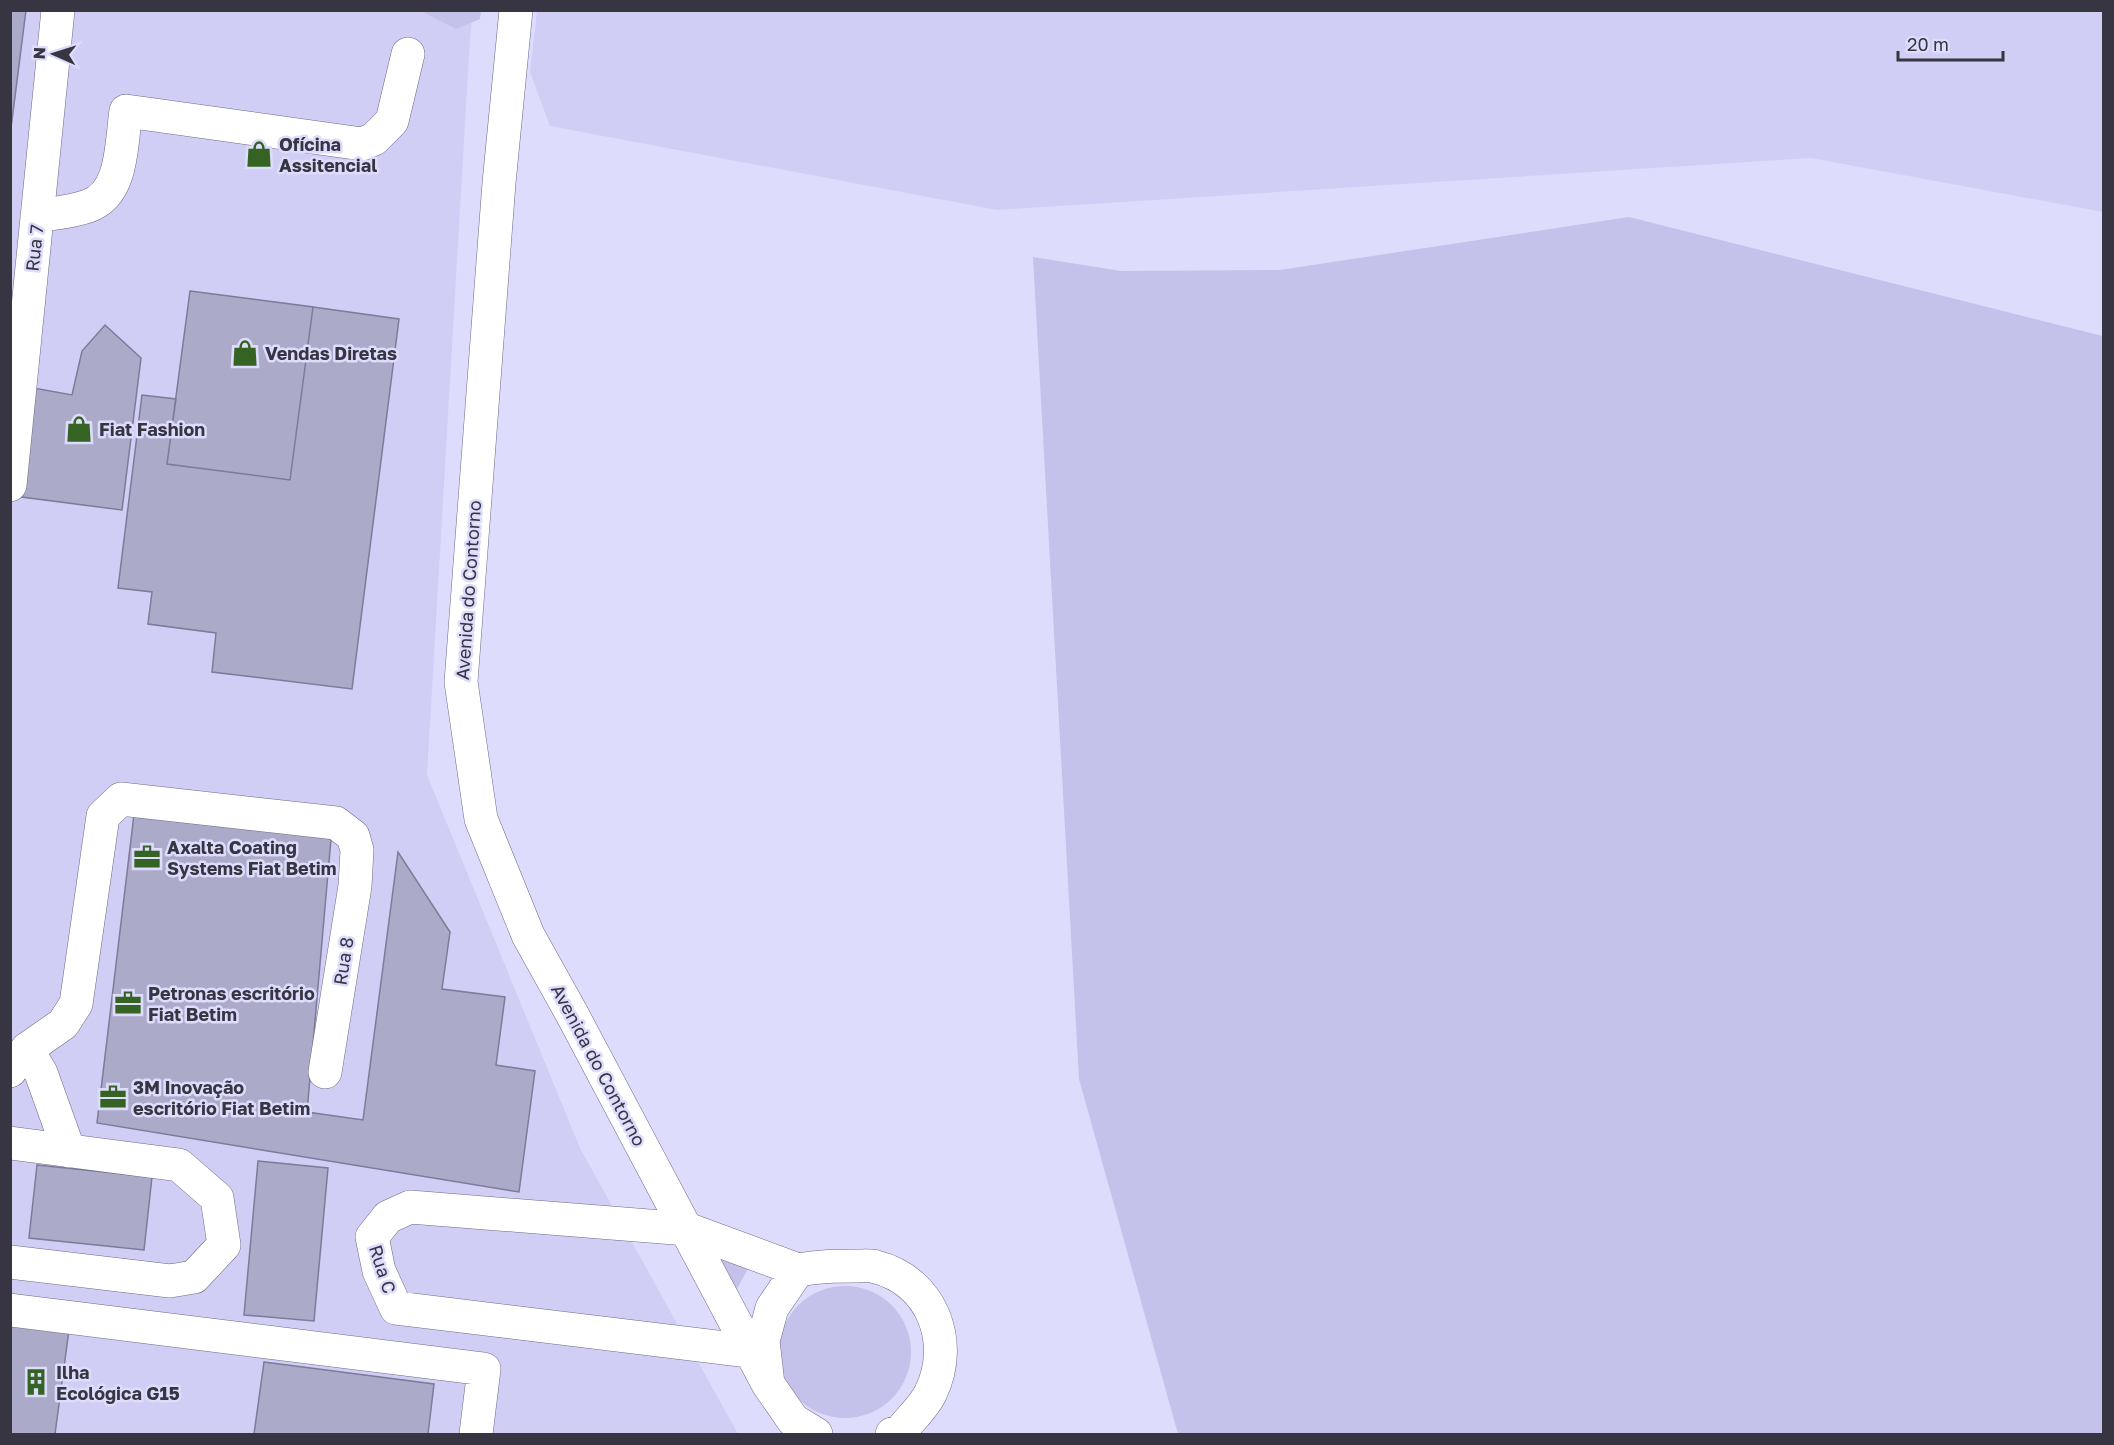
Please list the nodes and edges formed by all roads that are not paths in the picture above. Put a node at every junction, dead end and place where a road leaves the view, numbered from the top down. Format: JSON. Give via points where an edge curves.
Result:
{"nodes":[{"id":1,"x":58,"y":10,"type":"edge"},
{"id":2,"x":516,"y":10,"type":"edge"},
{"id":3,"x":408,"y":54,"type":"dead end"},
{"id":4,"x":37,"y":216,"type":"junction"},
{"id":5,"x":10,"y":485,"type":"edge"},
{"id":6,"x":19,"y":1060,"type":"edge"},
{"id":7,"x":325,"y":1072,"type":"dead end"},
{"id":8,"x":10,"y":1143,"type":"edge"},
{"id":9,"x":69,"y":1151,"type":"junction"},
{"id":10,"x":687,"y":1229,"type":"junction"},
{"id":11,"x":10,"y":1262,"type":"edge"},
{"id":12,"x":798,"y":1270,"type":"junction"},
{"id":13,"x":10,"y":1310,"type":"edge"},
{"id":14,"x":749,"y":1351,"type":"junction"},
{"id":15,"x":768,"y":1384,"type":"junction"},
{"id":16,"x":931,"y":1393,"type":"junction"},
{"id":17,"x":802,"y":1430,"type":"edge"},
{"id":18,"x":476,"y":1434,"type":"edge"},
{"id":19,"x":892,"y":1434,"type":"edge"},
{"id":20,"x":932,"y":1434,"type":"edge"}],
"edges":[{"from":1,"to":4,"type":"street","name":"Rua 7"},
{"from":2,"to":10,"type":"street","name":"Avenida do Contorno","via":[[461,682],[481,819],[528,934]]},
{"from":3,"to":4,"type":"street","via":[[392,121],[374,139],[362,144],[126,111],[118,171],[106,196],[89,206]]},
{"from":4,"to":5,"type":"street","name":"Rua 7"},
{"from":6,"to":7,"type":"street","name":"Rua 8","via":[[63,1024],[76,1004],[103,816],[121,799],[336,823],[353,836],[357,850],[356,886]]},
{"from":6,"to":9,"type":"street","via":[[41,1073]]},
{"from":8,"to":9,"type":"street"},
{"from":9,"to":11,"type":"street","via":[[179,1165],[217,1198],[224,1245],[194,1277],[170,1281]]},
{"from":10,"to":12,"type":"street"},
{"from":10,"to":14,"type":"street","name":"Avenida do Contorno"},
{"from":10,"to":14,"type":"street","name":"Rua C","via":[[410,1207],[388,1217],[372,1238],[379,1271],[396,1308]]},
{"from":12,"to":15,"type":"street","via":[[772,1308],[763,1341]]},
{"from":12,"to":16,"type":"street","via":[[876,1267],[910,1282],[931,1307],[942,1342]]},
{"from":13,"to":18,"type":"street","via":[[484,1369]]},
{"from":14,"to":15,"type":"street","name":"Avenida do Contorno"},
{"from":15,"to":17,"type":"street","name":"Avenida do Contorno"},
{"from":16,"to":19,"type":"street","via":[[900,1432]]},
{"from":16,"to":20,"type":"street"}]}
